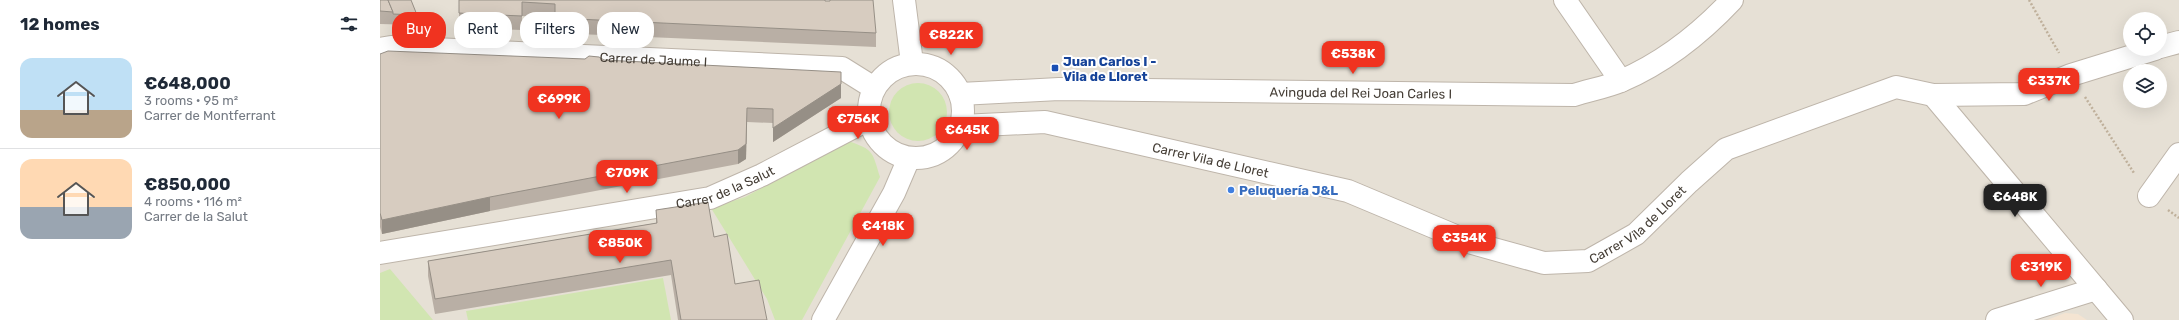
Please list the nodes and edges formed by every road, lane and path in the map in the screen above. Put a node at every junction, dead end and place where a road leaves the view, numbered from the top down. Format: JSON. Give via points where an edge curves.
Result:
{"nodes":[{"id":1,"x":904,"y":0,"type":"edge"},
{"id":2,"x":1565,"y":0,"type":"edge"},
{"id":3,"x":1732,"y":0,"type":"edge"},
{"id":4,"x":2030,"y":0,"type":"edge"},
{"id":5,"x":2179,"y":42,"type":"edge"},
{"id":6,"x":2167,"y":45,"type":"edge"},
{"id":7,"x":380,"y":49,"type":"edge"},
{"id":8,"x":2132,"y":56,"type":"edge"},
{"id":9,"x":912,"y":63,"type":"junction"},
{"id":10,"x":2071,"y":75,"type":"junction"},
{"id":11,"x":1621,"y":81,"type":"junction"},
{"id":12,"x":874,"y":88,"type":"junction"},
{"id":13,"x":960,"y":94,"type":"junction"},
{"id":14,"x":1933,"y":95,"type":"junction"},
{"id":15,"x":869,"y":119,"type":"junction"},
{"id":16,"x":961,"y":126,"type":"junction"},
{"id":17,"x":2179,"y":154,"type":"edge"},
{"id":18,"x":909,"y":158,"type":"junction"},
{"id":19,"x":2149,"y":196,"type":"joint"},
{"id":20,"x":380,"y":253,"type":"edge"},
{"id":21,"x":2096,"y":289,"type":"junction"},
{"id":22,"x":823,"y":320,"type":"edge"},
{"id":23,"x":1997,"y":320,"type":"edge"},
{"id":24,"x":2122,"y":320,"type":"edge"}],
"edges":[{"from":1,"to":9,"type":"street"},
{"from":2,"to":11,"type":"street"},
{"from":3,"to":11,"type":"street","name":"Avinguda del Rei Joan Carles I","via":[[1665,58]]},
{"from":4,"to":10,"type":"path"},
{"from":5,"to":6,"type":"street"},
{"from":7,"to":12,"type":"street","name":"Carrer de Jaume I","via":[[391,47],[842,68]]},
{"from":8,"to":10,"type":"street","name":"Carrer Vila de Lloret"},
{"from":9,"to":12,"type":"street","via":[[886,73]]},
{"from":9,"to":13,"type":"street","via":[[927,64],[941,70],[953,81]]},
{"from":10,"to":14,"type":"street","name":"Carrer Vila de Lloret","via":[[2024,94]]},
{"from":10,"to":19,"type":"path"},
{"from":11,"to":13,"type":"street","name":"Avinguda del Rei Joan Carles I","via":[[1574,95],[1059,89]]},
{"from":12,"to":15,"type":"street","via":[[868,108]]},
{"from":13,"to":16,"type":"street","via":[[964,115]]},
{"from":14,"to":16,"type":"street","name":"Carrer Vila de Lloret","via":[[1896,87],[1726,149],[1688,182],[1636,234],[1588,261],[1544,263],[1472,244],[1348,191],[1045,122]]},
{"from":14,"to":21,"type":"street"},
{"from":15,"to":18,"type":"street","via":[[878,140],[898,155]]},
{"from":15,"to":20,"type":"street","name":"Carrer de la Salut","via":[[762,175],[710,198]]},
{"from":16,"to":18,"type":"street","via":[[953,140],[941,151],[926,157]]},
{"from":17,"to":19,"type":"street"},
{"from":18,"to":22,"type":"street","via":[[894,193]]},
{"from":21,"to":23,"type":"street"},
{"from":21,"to":24,"type":"street"}]}
